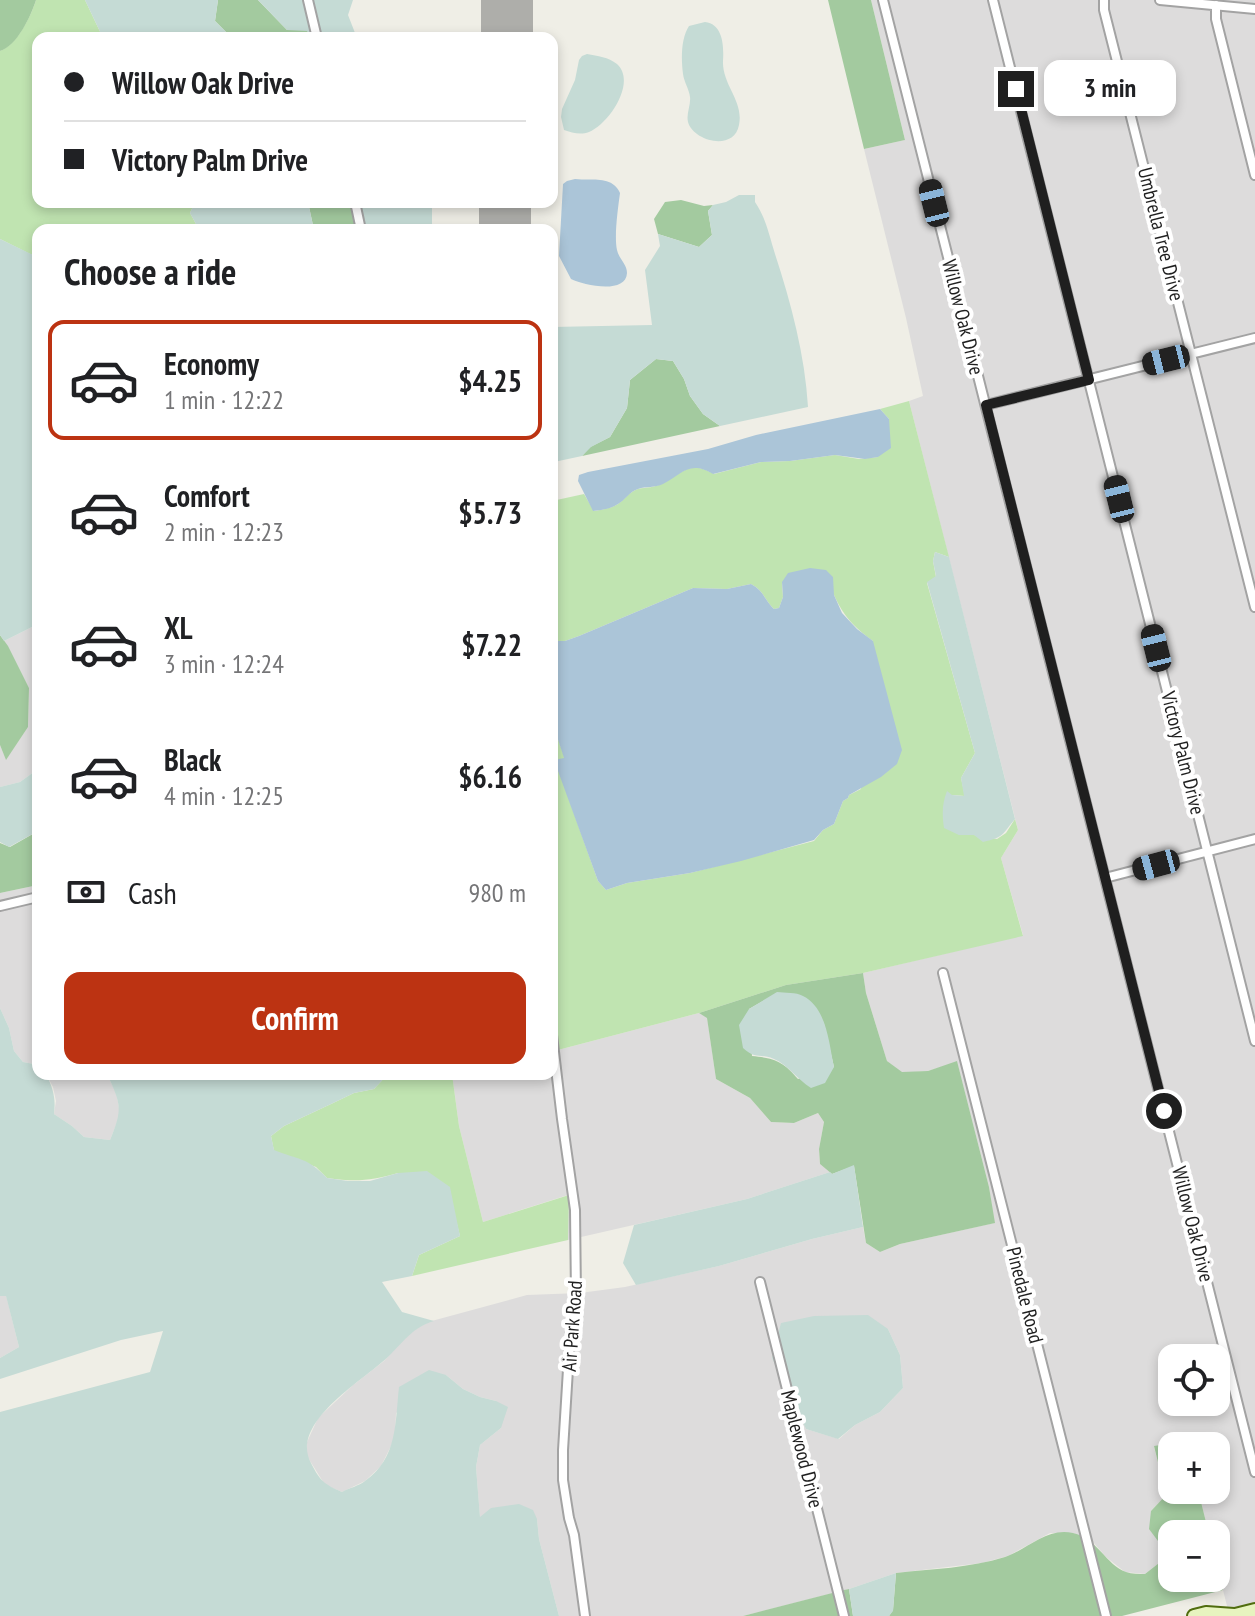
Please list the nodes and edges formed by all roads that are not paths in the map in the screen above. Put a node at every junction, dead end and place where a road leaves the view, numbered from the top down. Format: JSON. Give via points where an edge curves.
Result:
{"nodes":[{"id":1,"x":308,"y":0,"type":"edge"},
{"id":2,"x":883,"y":0,"type":"edge"},
{"id":3,"x":993,"y":0,"type":"edge"},
{"id":4,"x":1104,"y":0,"type":"edge"},
{"id":5,"x":1160,"y":0,"type":"edge"},
{"id":6,"x":1216,"y":5,"type":"junction"},
{"id":7,"x":1255,"y":9,"type":"edge"},
{"id":8,"x":316,"y":32,"type":"edge"},
{"id":9,"x":1255,"y":175,"type":"edge"},
{"id":10,"x":1255,"y":338,"type":"edge"},
{"id":11,"x":1191,"y":354,"type":"junction"},
{"id":12,"x":1089,"y":380,"type":"junction"},
{"id":13,"x":986,"y":405,"type":"junction"},
{"id":14,"x":1255,"y":607,"type":"edge"},
{"id":15,"x":1255,"y":839,"type":"edge"},
{"id":16,"x":1207,"y":852,"type":"junction"},
{"id":17,"x":1105,"y":878,"type":"junction"},
{"id":18,"x":32,"y":898,"type":"edge"},
{"id":19,"x":0,"y":906,"type":"edge"},
{"id":20,"x":943,"y":973,"type":"dead end"},
{"id":21,"x":1255,"y":1041,"type":"edge"},
{"id":22,"x":557,"y":1080,"type":"edge"},
{"id":23,"x":760,"y":1282,"type":"dead end"},
{"id":24,"x":1255,"y":1472,"type":"edge"},
{"id":25,"x":1255,"y":1610,"type":"edge"},
{"id":26,"x":1233,"y":1615,"type":"edge"},
{"id":27,"x":585,"y":1616,"type":"edge"},
{"id":28,"x":844,"y":1616,"type":"edge"},
{"id":29,"x":1106,"y":1616,"type":"edge"},
{"id":30,"x":1194,"y":1616,"type":"edge"}],
"edges":[{"from":1,"to":8,"type":"street"},
{"from":2,"to":13,"type":"street","name":"Willow Oak Drive"},
{"from":3,"to":12,"type":"street","name":"Victory Palm Drive"},
{"from":4,"to":11,"type":"street","name":"Umbrella Tree Drive"},
{"from":5,"to":6,"type":"street"},
{"from":6,"to":7,"type":"street"},
{"from":6,"to":9,"type":"street"},
{"from":10,"to":11,"type":"street"},
{"from":11,"to":12,"type":"street"},
{"from":11,"to":14,"type":"street","name":"Umbrella Tree Drive"},
{"from":12,"to":13,"type":"street"},
{"from":12,"to":16,"type":"street","name":"Victory Palm Drive"},
{"from":13,"to":17,"type":"street","name":"Willow Oak Drive"},
{"from":15,"to":16,"type":"street"},
{"from":16,"to":17,"type":"street"},
{"from":16,"to":21,"type":"street","name":"Victory Palm Drive"},
{"from":17,"to":24,"type":"street","name":"Willow Oak Drive"},
{"from":18,"to":19,"type":"street"},
{"from":20,"to":29,"type":"street","name":"Pinedale Road"},
{"from":22,"to":27,"type":"street","name":"Air Park Road","via":[[575,1210],[576,1296],[563,1480]]},
{"from":23,"to":28,"type":"street","name":"Maplewood Drive"},
{"from":25,"to":26,"type":"main road"},
{"from":26,"to":30,"type":"main road"}]}
